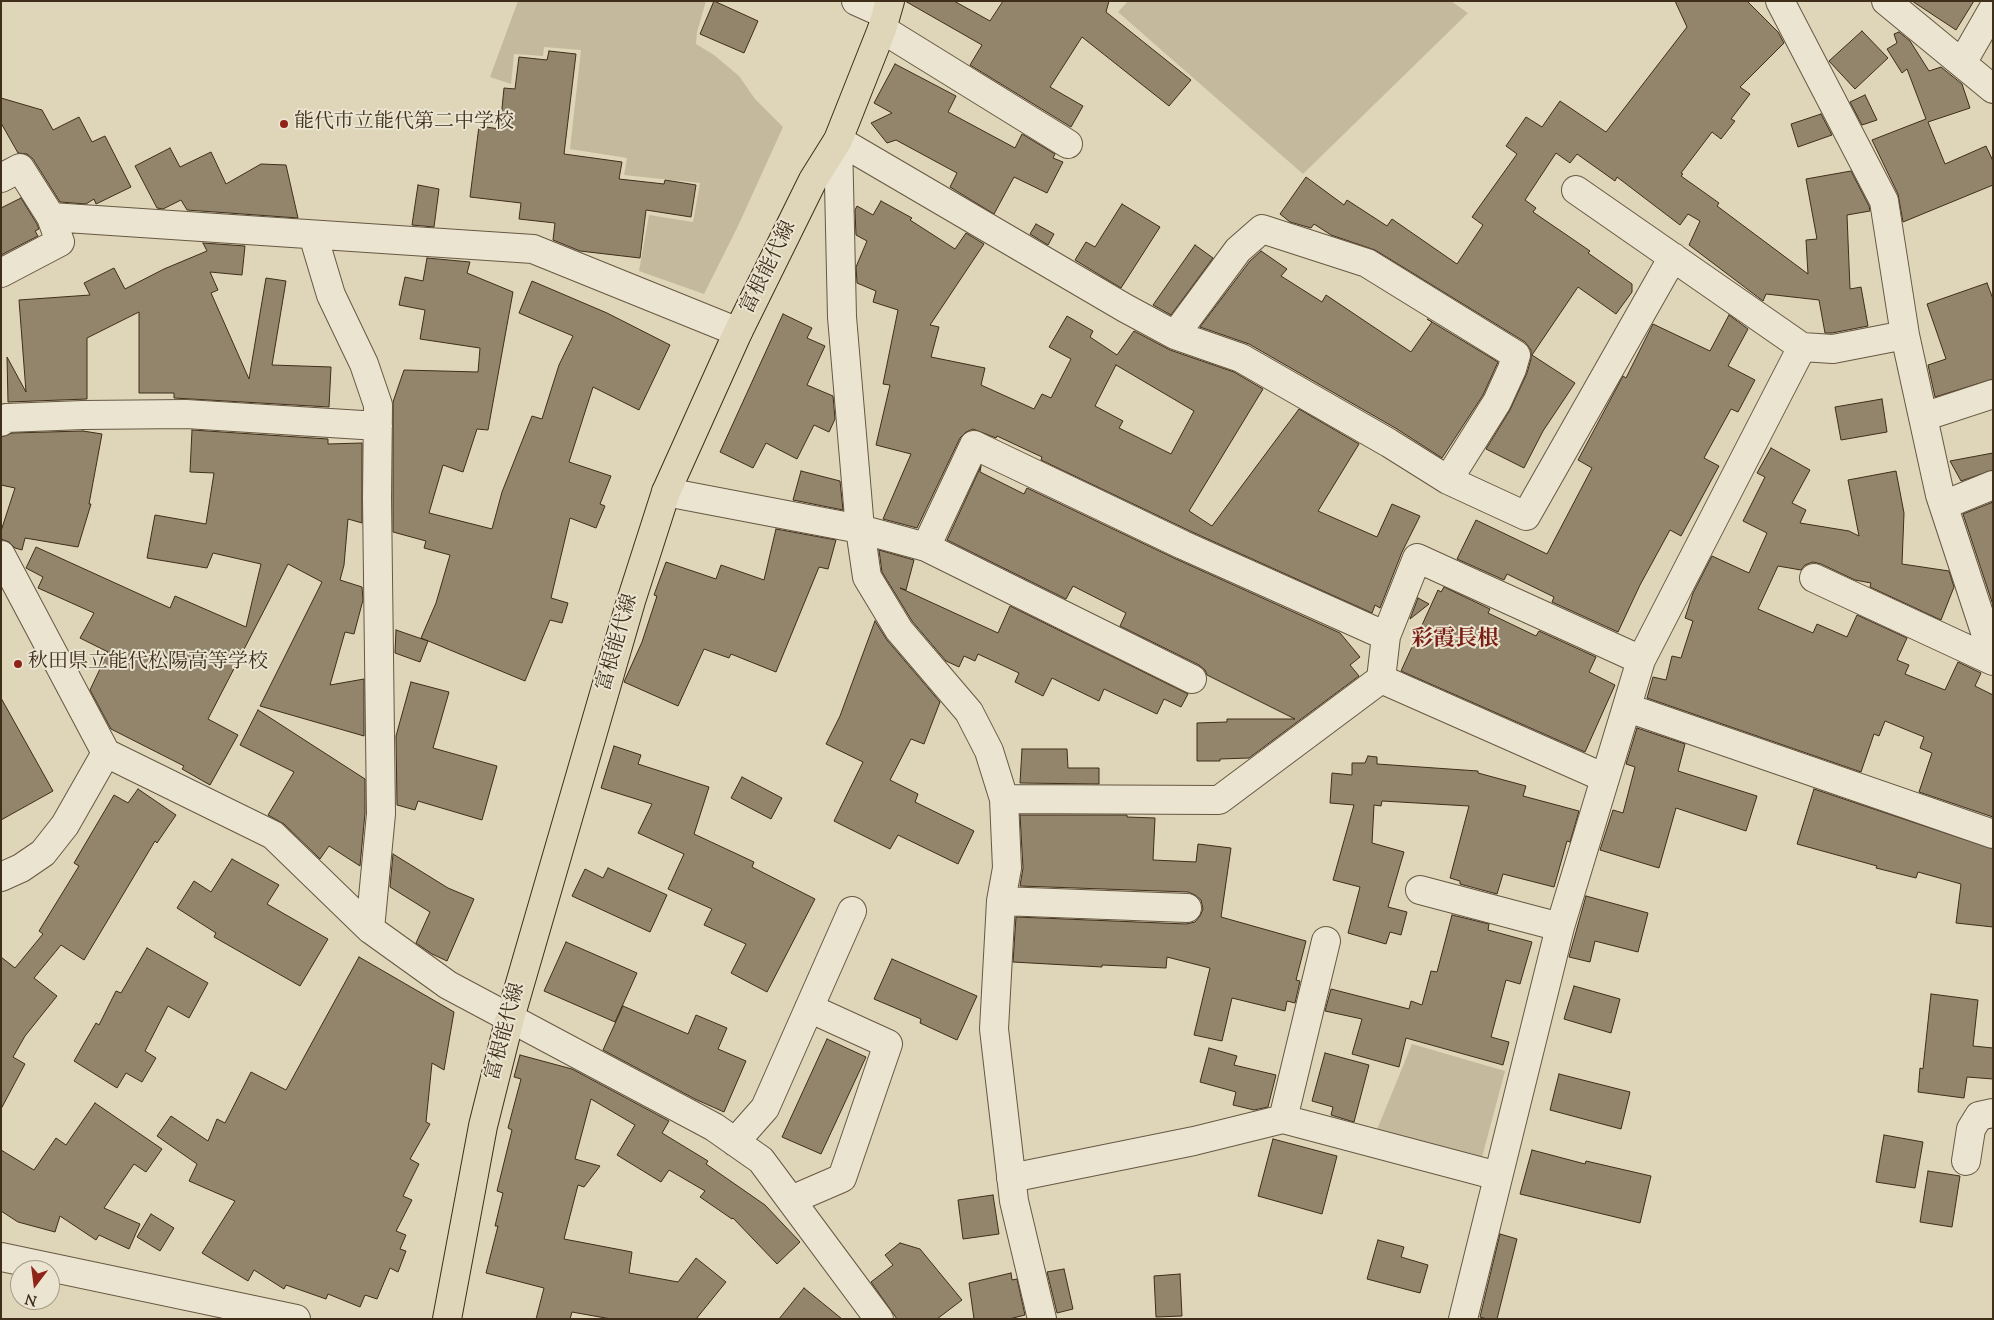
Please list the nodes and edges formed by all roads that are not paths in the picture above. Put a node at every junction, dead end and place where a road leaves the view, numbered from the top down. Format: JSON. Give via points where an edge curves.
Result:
{"nodes":[{"id":1,"x":856,"y":1,"type":"edge"},
{"id":2,"x":1780,"y":1,"type":"edge"},
{"id":3,"x":1886,"y":1,"type":"edge"},
{"id":4,"x":1993,"y":9,"type":"edge"},
{"id":5,"x":886,"y":15,"type":"edge"},
{"id":6,"x":1962,"y":63,"type":"junction"},
{"id":7,"x":1993,"y":88,"type":"edge"},
{"id":8,"x":838,"y":140,"type":"junction"},
{"id":9,"x":1068,"y":144,"type":"dead end"},
{"id":10,"x":1,"y":178,"type":"edge"},
{"id":11,"x":1576,"y":190,"type":"dead end"},
{"id":12,"x":51,"y":217,"type":"junction"},
{"id":13,"x":313,"y":235,"type":"junction"},
{"id":14,"x":1673,"y":257,"type":"junction"},
{"id":15,"x":1,"y":273,"type":"edge"},
{"id":16,"x":738,"y":332,"type":"junction"},
{"id":17,"x":1175,"y":335,"type":"junction"},
{"id":18,"x":1905,"y":335,"type":"junction"},
{"id":19,"x":1802,"y":347,"type":"junction"},
{"id":20,"x":1993,"y":394,"type":"edge"},
{"id":21,"x":1923,"y":417,"type":"junction"},
{"id":22,"x":1,"y":422,"type":"edge"},
{"id":23,"x":378,"y":426,"type":"junction"},
{"id":24,"x":1448,"y":480,"type":"junction"},
{"id":25,"x":1993,"y":485,"type":"edge"},
{"id":26,"x":666,"y":492,"type":"junction"},
{"id":27,"x":1944,"y":506,"type":"junction"},
{"id":28,"x":860,"y":528,"type":"junction"},
{"id":29,"x":926,"y":547,"type":"junction"},
{"id":30,"x":1,"y":554,"type":"edge"},
{"id":31,"x":1814,"y":578,"type":"dead end"},
{"id":32,"x":1386,"y":636,"type":"junction"},
{"id":33,"x":1993,"y":645,"type":"edge"},
{"id":34,"x":1641,"y":660,"type":"junction"},
{"id":35,"x":1993,"y":661,"type":"edge"},
{"id":36,"x":1192,"y":679,"type":"dead end"},
{"id":37,"x":1381,"y":679,"type":"junction"},
{"id":38,"x":1628,"y":708,"type":"junction"},
{"id":39,"x":106,"y":753,"type":"junction"},
{"id":40,"x":1605,"y":778,"type":"junction"},
{"id":41,"x":1004,"y":799,"type":"junction"},
{"id":42,"x":1993,"y":834,"type":"edge"},
{"id":43,"x":1,"y":877,"type":"edge"},
{"id":44,"x":1420,"y":890,"type":"dead end"},
{"id":45,"x":1000,"y":901,"type":"junction"},
{"id":46,"x":1186,"y":908,"type":"dead end"},
{"id":47,"x":852,"y":911,"type":"dead end"},
{"id":48,"x":1560,"y":927,"type":"junction"},
{"id":49,"x":370,"y":929,"type":"junction"},
{"id":50,"x":1326,"y":942,"type":"dead end"},
{"id":51,"x":809,"y":1008,"type":"junction"},
{"id":52,"x":510,"y":1018,"type":"junction"},
{"id":53,"x":1993,"y":1113,"type":"edge"},
{"id":54,"x":1283,"y":1119,"type":"junction"},
{"id":55,"x":735,"y":1142,"type":"junction"},
{"id":56,"x":1966,"y":1161,"type":"dead end"},
{"id":57,"x":1498,"y":1176,"type":"junction"},
{"id":58,"x":1011,"y":1178,"type":"junction"},
{"id":59,"x":791,"y":1200,"type":"junction"},
{"id":60,"x":1,"y":1257,"type":"edge"},
{"id":61,"x":296,"y":1319,"type":"edge"},
{"id":62,"x":447,"y":1319,"type":"edge"},
{"id":63,"x":879,"y":1319,"type":"edge"},
{"id":64,"x":1042,"y":1319,"type":"edge"},
{"id":65,"x":1463,"y":1319,"type":"edge"}],
"edges":[{"from":1,"to":5,"type":"street"},
{"from":2,"to":18,"type":"street","via":[[1884,201]]},
{"from":3,"to":6,"type":"street"},
{"from":4,"to":6,"type":"street"},
{"from":5,"to":8,"type":"main road","name":"富根能代線"},
{"from":5,"to":9,"type":"street"},
{"from":6,"to":7,"type":"street"},
{"from":8,"to":16,"type":"main road","name":"富根能代線","via":[[813,180]]},
{"from":8,"to":17,"type":"street"},
{"from":8,"to":28,"type":"street","via":[[842,317]]},
{"from":10,"to":12,"type":"street","via":[[20,168]]},
{"from":11,"to":14,"type":"street"},
{"from":12,"to":13,"type":"street"},
{"from":12,"to":15,"type":"street","via":[[60,242]]},
{"from":13,"to":16,"type":"street","via":[[533,249]]},
{"from":13,"to":23,"type":"street","via":[[331,296],[370,380],[378,405]]},
{"from":14,"to":19,"type":"street"},
{"from":14,"to":24,"type":"street","via":[[1526,516]]},
{"from":16,"to":26,"type":"main road","name":"富根能代線"},
{"from":17,"to":24,"type":"street","via":[[1240,358]]},
{"from":17,"to":24,"type":"street","via":[[1238,250],[1262,229],[1367,263],[1516,355],[1497,402]]},
{"from":18,"to":19,"type":"street","via":[[1834,349]]},
{"from":18,"to":21,"type":"street"},
{"from":19,"to":34,"type":"street"},
{"from":20,"to":21,"type":"street"},
{"from":21,"to":27,"type":"street"},
{"from":22,"to":23,"type":"street","via":[[6,418],[186,414]]},
{"from":23,"to":49,"type":"street","via":[[381,814]]},
{"from":25,"to":27,"type":"street"},
{"from":26,"to":28,"type":"street"},
{"from":26,"to":52,"type":"main road","name":"富根能代線","via":[[631,600]]},
{"from":27,"to":33,"type":"street","via":[[1986,635]]},
{"from":28,"to":29,"type":"street"},
{"from":28,"to":41,"type":"street","via":[[867,577],[898,630],[969,712],[988,751]]},
{"from":29,"to":32,"type":"street","via":[[974,445],[1183,545]]},
{"from":29,"to":36,"type":"street"},
{"from":30,"to":39,"type":"street"},
{"from":31,"to":35,"type":"street"},
{"from":32,"to":34,"type":"street","via":[[1417,558]]},
{"from":32,"to":37,"type":"street"},
{"from":34,"to":38,"type":"street"},
{"from":37,"to":40,"type":"street"},
{"from":37,"to":41,"type":"street","via":[[1219,800]]},
{"from":38,"to":40,"type":"street"},
{"from":38,"to":42,"type":"street"},
{"from":39,"to":43,"type":"street","via":[[65,825],[43,852]]},
{"from":39,"to":49,"type":"street","via":[[272,835]]},
{"from":40,"to":48,"type":"street"},
{"from":41,"to":45,"type":"street","via":[[1007,868]]},
{"from":44,"to":48,"type":"street"},
{"from":45,"to":46,"type":"street"},
{"from":45,"to":58,"type":"street","via":[[994,1029]]},
{"from":47,"to":51,"type":"street"},
{"from":48,"to":57,"type":"street"},
{"from":49,"to":52,"type":"street","via":[[448,985]]},
{"from":50,"to":54,"type":"street"},
{"from":51,"to":55,"type":"street","via":[[765,1108]]},
{"from":51,"to":59,"type":"street","via":[[888,1044],[842,1178]]},
{"from":52,"to":55,"type":"street","via":[[714,1127]]},
{"from":52,"to":62,"type":"main road","name":"富根能代線","via":[[483,1126]]},
{"from":53,"to":56,"type":"street","via":[[1979,1116],[1971,1128]]},
{"from":54,"to":57,"type":"street"},
{"from":54,"to":58,"type":"street","via":[[1194,1141]]},
{"from":55,"to":59,"type":"street","via":[[761,1160]]},
{"from":57,"to":65,"type":"street"},
{"from":58,"to":64,"type":"street"},
{"from":59,"to":63,"type":"street"},
{"from":60,"to":61,"type":"street"}]}
